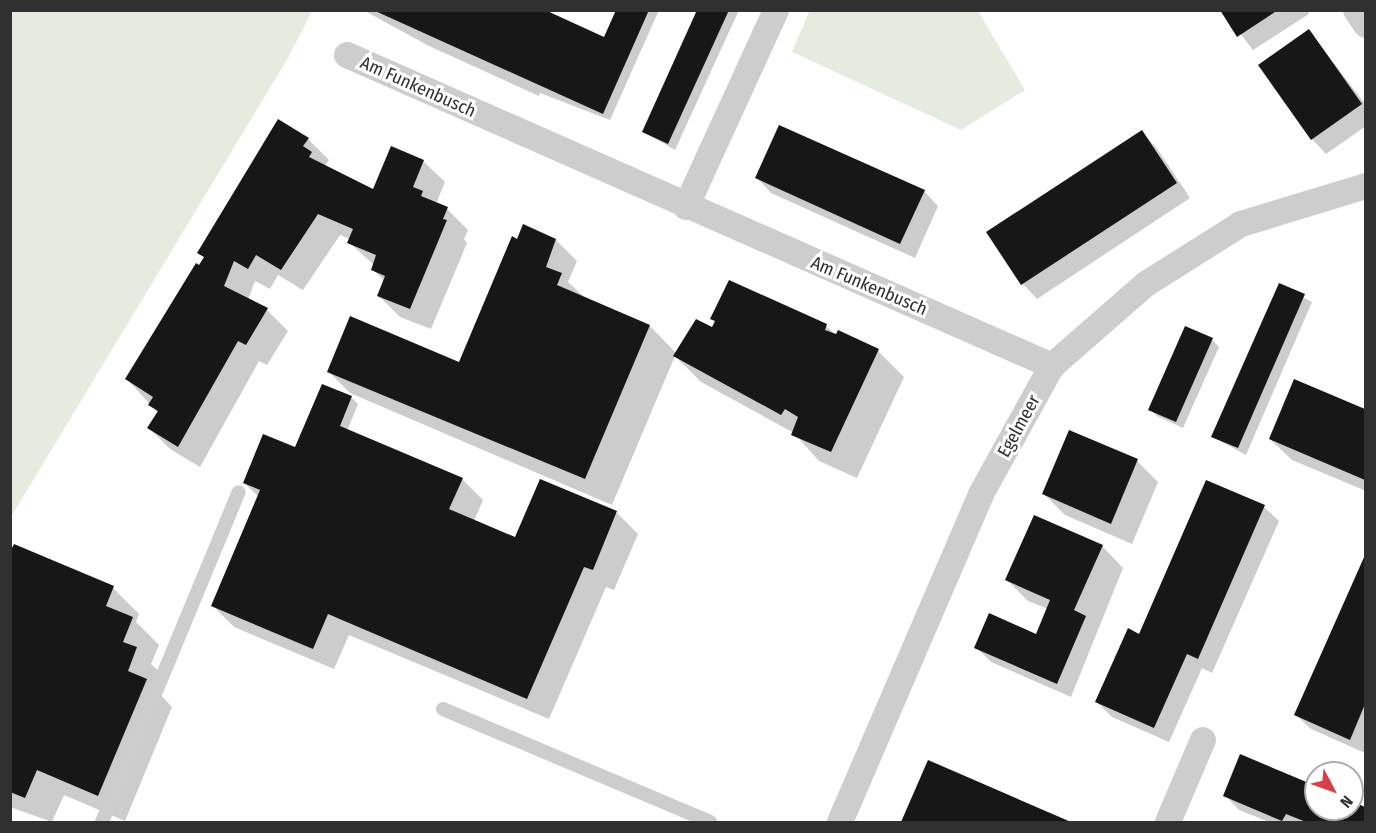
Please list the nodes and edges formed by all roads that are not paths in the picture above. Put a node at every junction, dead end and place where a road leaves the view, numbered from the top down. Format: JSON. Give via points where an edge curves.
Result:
{"nodes":[{"id":1,"x":776,"y":10,"type":"edge"},
{"id":2,"x":1356,"y":10,"type":"edge"},
{"id":3,"x":1365,"y":25,"type":"edge"},
{"id":4,"x":347,"y":55,"type":"dead end"},
{"id":5,"x":1365,"y":186,"type":"edge"},
{"id":6,"x":686,"y":207,"type":"junction"},
{"id":7,"x":1052,"y":366,"type":"junction"},
{"id":8,"x":239,"y":492,"type":"dead end"},
{"id":9,"x":444,"y":709,"type":"dead end"},
{"id":10,"x":1203,"y":740,"type":"dead end"},
{"id":11,"x":102,"y":822,"type":"edge"},
{"id":12,"x":710,"y":822,"type":"edge"},
{"id":13,"x":840,"y":822,"type":"edge"},
{"id":14,"x":1168,"y":822,"type":"edge"}],
"edges":[{"from":1,"to":6,"type":"street"},
{"from":2,"to":3,"type":"street"},
{"from":4,"to":6,"type":"street","name":"Am Funkenbusch"},
{"from":5,"to":7,"type":"street","name":"Egelmeer","via":[[1240,224],[1146,284]]},
{"from":6,"to":7,"type":"street","name":"Am Funkenbusch"},
{"from":7,"to":13,"type":"street","name":"Egelmeer","via":[[981,494]]},
{"from":8,"to":11,"type":"lane"},
{"from":9,"to":12,"type":"lane"},
{"from":10,"to":14,"type":"street"}]}
